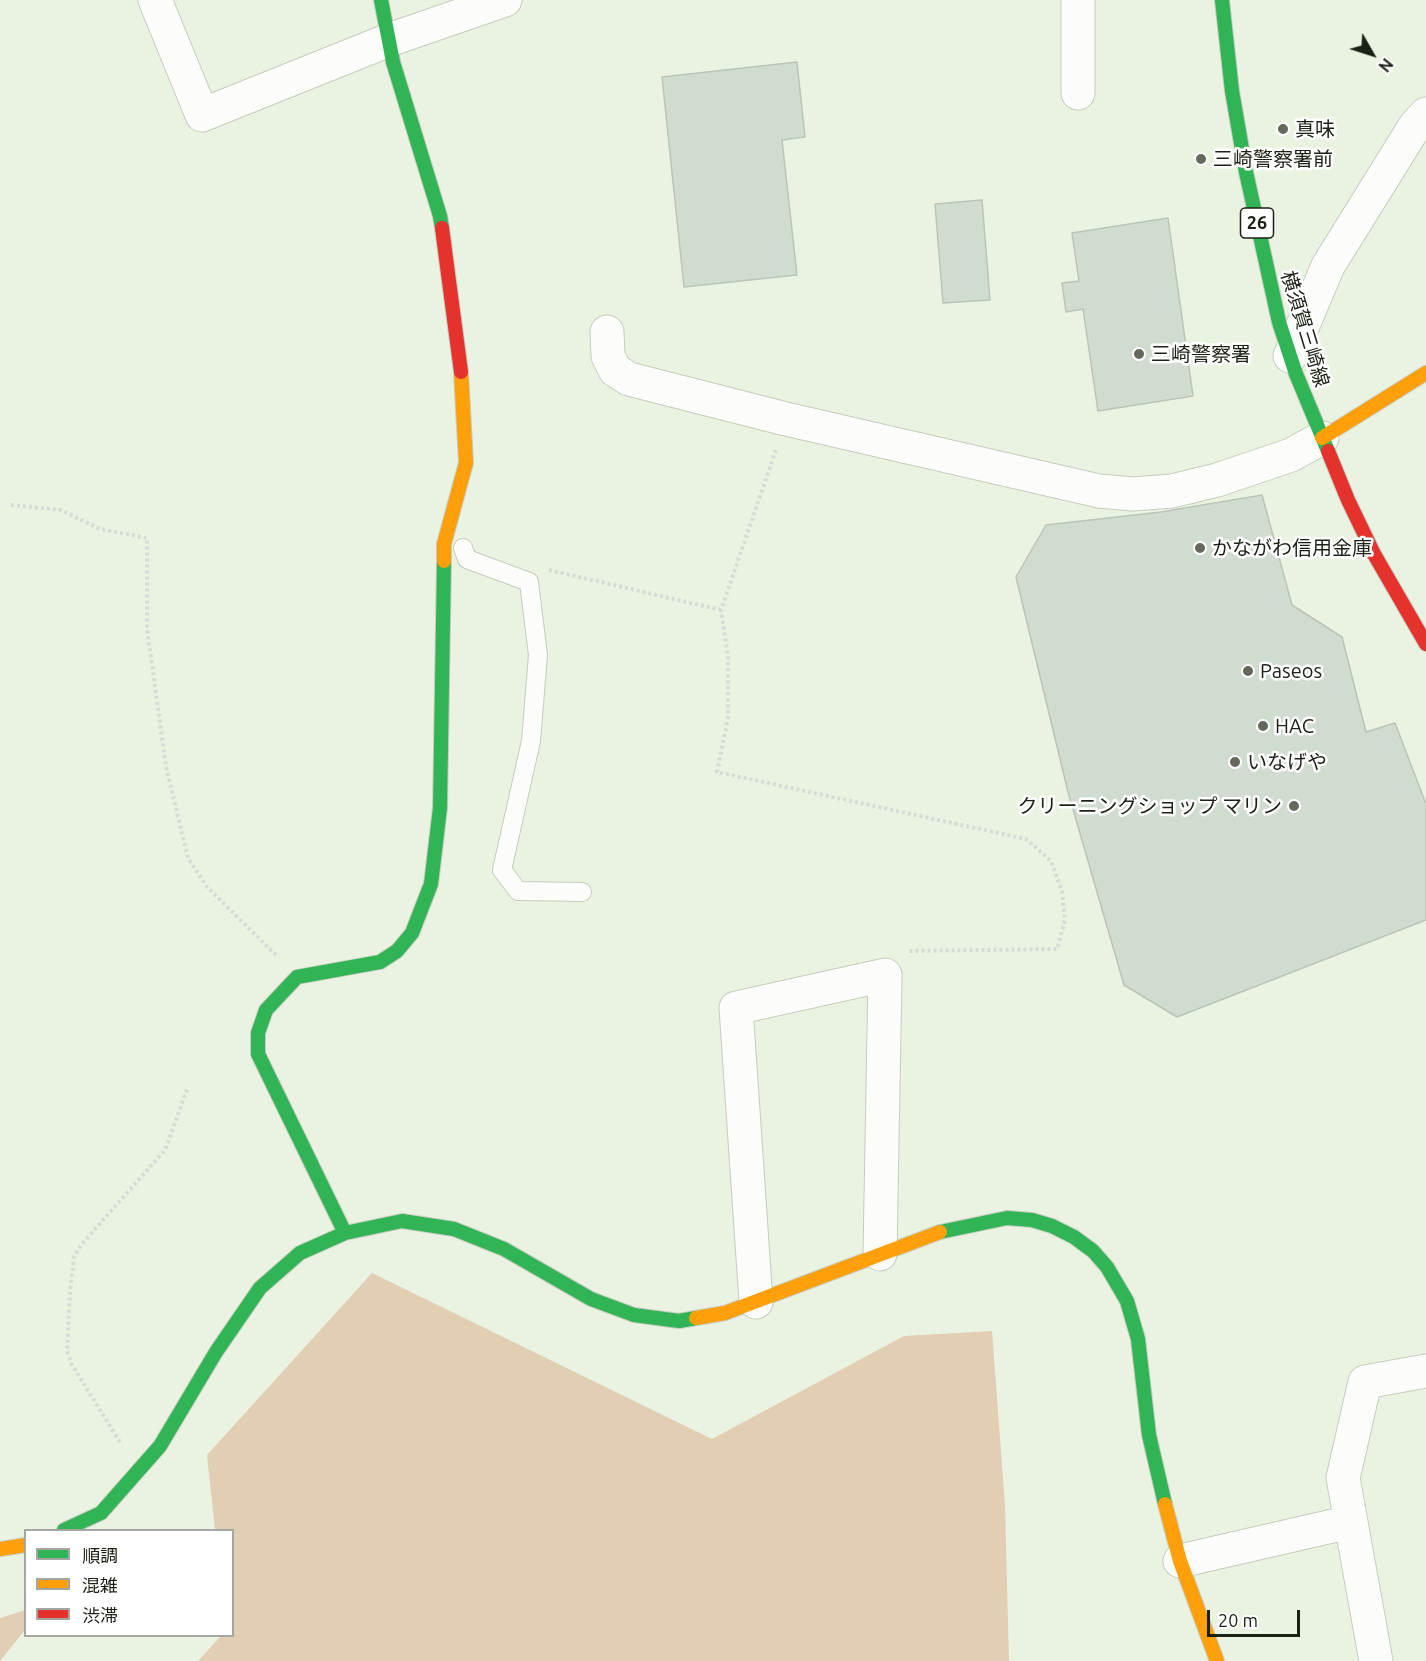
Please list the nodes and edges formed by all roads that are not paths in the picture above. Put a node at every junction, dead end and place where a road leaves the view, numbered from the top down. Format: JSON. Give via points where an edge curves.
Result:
{"nodes":[{"id":1,"x":155,"y":0,"type":"edge"},
{"id":2,"x":381,"y":0,"type":"edge"},
{"id":3,"x":505,"y":0,"type":"edge"},
{"id":4,"x":1078,"y":0,"type":"edge"},
{"id":5,"x":1222,"y":0,"type":"edge"},
{"id":6,"x":389,"y":40,"type":"junction"},
{"id":7,"x":1078,"y":93,"type":"dead end"},
{"id":8,"x":1426,"y":114,"type":"edge"},
{"id":9,"x":607,"y":332,"type":"dead end"},
{"id":10,"x":1290,"y":356,"type":"junction"},
{"id":11,"x":1426,"y":373,"type":"edge"},
{"id":12,"x":1322,"y":438,"type":"junction"},
{"id":13,"x":454,"y":546,"type":"junction"},
{"id":14,"x":1426,"y":644,"type":"edge"},
{"id":15,"x":582,"y":892,"type":"dead end"},
{"id":16,"x":345,"y":1233,"type":"junction"},
{"id":17,"x":880,"y":1254,"type":"junction"},
{"id":18,"x":756,"y":1302,"type":"junction"},
{"id":19,"x":1426,"y":1371,"type":"edge"},
{"id":20,"x":1350,"y":1522,"type":"junction"},
{"id":21,"x":66,"y":1529,"type":"edge"},
{"id":22,"x":24,"y":1545,"type":"edge"},
{"id":23,"x":0,"y":1549,"type":"edge"},
{"id":24,"x":1180,"y":1561,"type":"junction"},
{"id":25,"x":1216,"y":1661,"type":"edge"},
{"id":26,"x":1376,"y":1661,"type":"edge"}],
"edges":[{"from":1,"to":6,"type":"street","via":[[202,115]]},
{"from":2,"to":6,"type":"street"},
{"from":3,"to":6,"type":"street"},
{"from":4,"to":7,"type":"street"},
{"from":5,"to":10,"type":"street","name":"横須賀三崎線","number":"26","via":[[1246,172],[1266,271]]},
{"from":6,"to":13,"type":"street","via":[[440,216],[461,362],[466,463]]},
{"from":8,"to":10,"type":"street","via":[[1414,126],[1328,266]]},
{"from":9,"to":12,"type":"street","via":[[608,356],[615,370],[629,379],[1099,491],[1172,491],[1292,455]]},
{"from":10,"to":12,"type":"street","name":"横須賀三崎線","number":"26"},
{"from":11,"to":12,"type":"street"},
{"from":12,"to":14,"type":"street","name":"横須賀三崎線","number":"26","via":[[1374,554]]},
{"from":13,"to":15,"type":"lane","via":[[467,559],[529,582],[538,655],[531,741],[502,870],[518,891]]},
{"from":13,"to":16,"type":"street","via":[[440,808],[431,884],[412,933],[398,951],[380,962],[297,977],[266,1010],[258,1033],[258,1054]]},
{"from":16,"to":18,"type":"street","via":[[402,1221],[454,1229],[504,1249],[591,1299],[653,1319],[702,1318]]},
{"from":16,"to":21,"type":"street","via":[[300,1253],[260,1288],[160,1446],[101,1513]]},
{"from":17,"to":18,"type":"street"},
{"from":17,"to":18,"type":"street","via":[[885,975],[736,1008]]},
{"from":17,"to":24,"type":"street","via":[[940,1232],[1007,1218],[1053,1226],[1093,1251],[1127,1301],[1138,1339],[1149,1435]]},
{"from":19,"to":20,"type":"street","via":[[1365,1382],[1342,1478]]},
{"from":20,"to":24,"type":"street"},
{"from":20,"to":26,"type":"street"},
{"from":22,"to":23,"type":"street"},
{"from":24,"to":25,"type":"street"}]}
